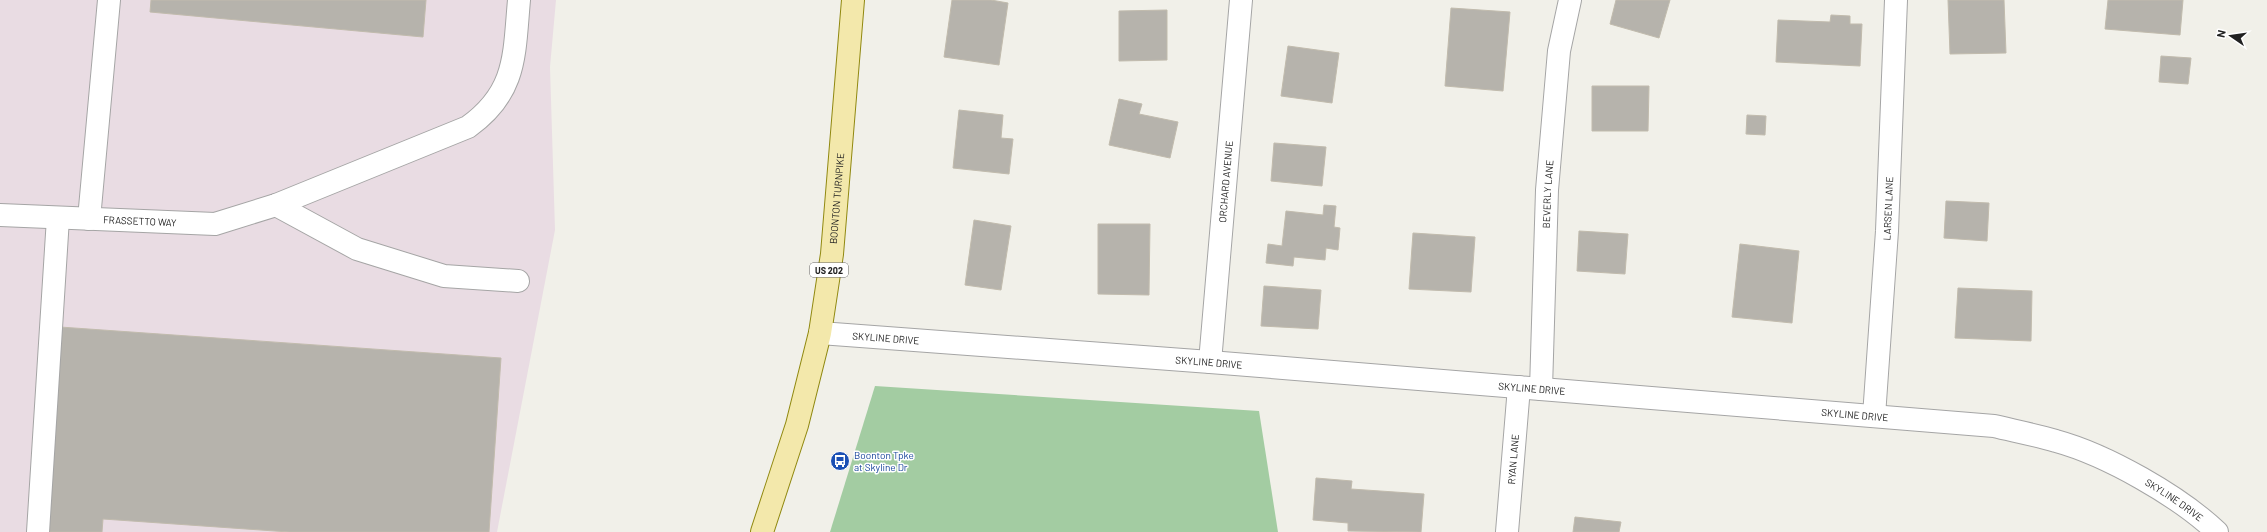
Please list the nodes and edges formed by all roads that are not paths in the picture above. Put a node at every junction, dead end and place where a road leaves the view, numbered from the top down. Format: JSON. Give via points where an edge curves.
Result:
{"nodes":[{"id":1,"x":109,"y":0,"type":"edge"},
{"id":2,"x":519,"y":0,"type":"edge"},
{"id":3,"x":852,"y":0,"type":"edge"},
{"id":4,"x":1241,"y":0,"type":"edge"},
{"id":5,"x":1570,"y":0,"type":"edge"},
{"id":6,"x":1896,"y":0,"type":"edge"},
{"id":7,"x":276,"y":205,"type":"junction"},
{"id":8,"x":0,"y":215,"type":"edge"},
{"id":9,"x":58,"y":218,"type":"junction"},
{"id":10,"x":89,"y":219,"type":"junction"},
{"id":11,"x":518,"y":280,"type":"dead end"},
{"id":12,"x":820,"y":333,"type":"junction"},
{"id":13,"x":1210,"y":362,"type":"junction"},
{"id":14,"x":1519,"y":387,"type":"junction"},
{"id":15,"x":1541,"y":389,"type":"junction"},
{"id":16,"x":1874,"y":416,"type":"junction"},
{"id":17,"x":38,"y":532,"type":"edge"},
{"id":18,"x":762,"y":532,"type":"edge"},
{"id":19,"x":1507,"y":532,"type":"edge"},
{"id":20,"x":2217,"y":532,"type":"edge"}],
"edges":[{"from":1,"to":10,"type":"street"},
{"from":2,"to":7,"type":"street","name":"FRASSETTO WAY","via":[[514,57],[509,78],[499,98],[486,114],[468,127]]},
{"from":3,"to":12,"type":"main road","name":"BOONTON TURNPIKE","number":"US 202","via":[[832,254]]},
{"from":4,"to":13,"type":"street","name":"ORCHARD AVENUE"},
{"from":5,"to":15,"type":"street","name":"BEVERLY LANE","via":[[1559,51],[1547,190]]},
{"from":6,"to":16,"type":"street","name":"LARSEN LANE","via":[[1887,231]]},
{"from":7,"to":10,"type":"street","name":"FRASSETTO WAY","via":[[215,224]]},
{"from":7,"to":11,"type":"street","via":[[364,251],[444,276]]},
{"from":8,"to":9,"type":"street","name":"FRASSETTO WAY"},
{"from":9,"to":10,"type":"street","name":"FRASSETTO WAY"},
{"from":9,"to":17,"type":"street"},
{"from":12,"to":13,"type":"street","name":"SKYLINE DRIVE"},
{"from":12,"to":18,"type":"main road","name":"BOONTON TURNPIKE","number":"US 202","via":[[797,425]]},
{"from":13,"to":14,"type":"street","name":"SKYLINE DRIVE"},
{"from":14,"to":15,"type":"street","name":"SKYLINE DRIVE"},
{"from":14,"to":19,"type":"street","name":"RYAN LANE"},
{"from":15,"to":16,"type":"street","name":"SKYLINE DRIVE"},
{"from":16,"to":20,"type":"street","name":"SKYLINE DRIVE","via":[[1994,426],[2058,441],[2118,466],[2174,498]]}]}
